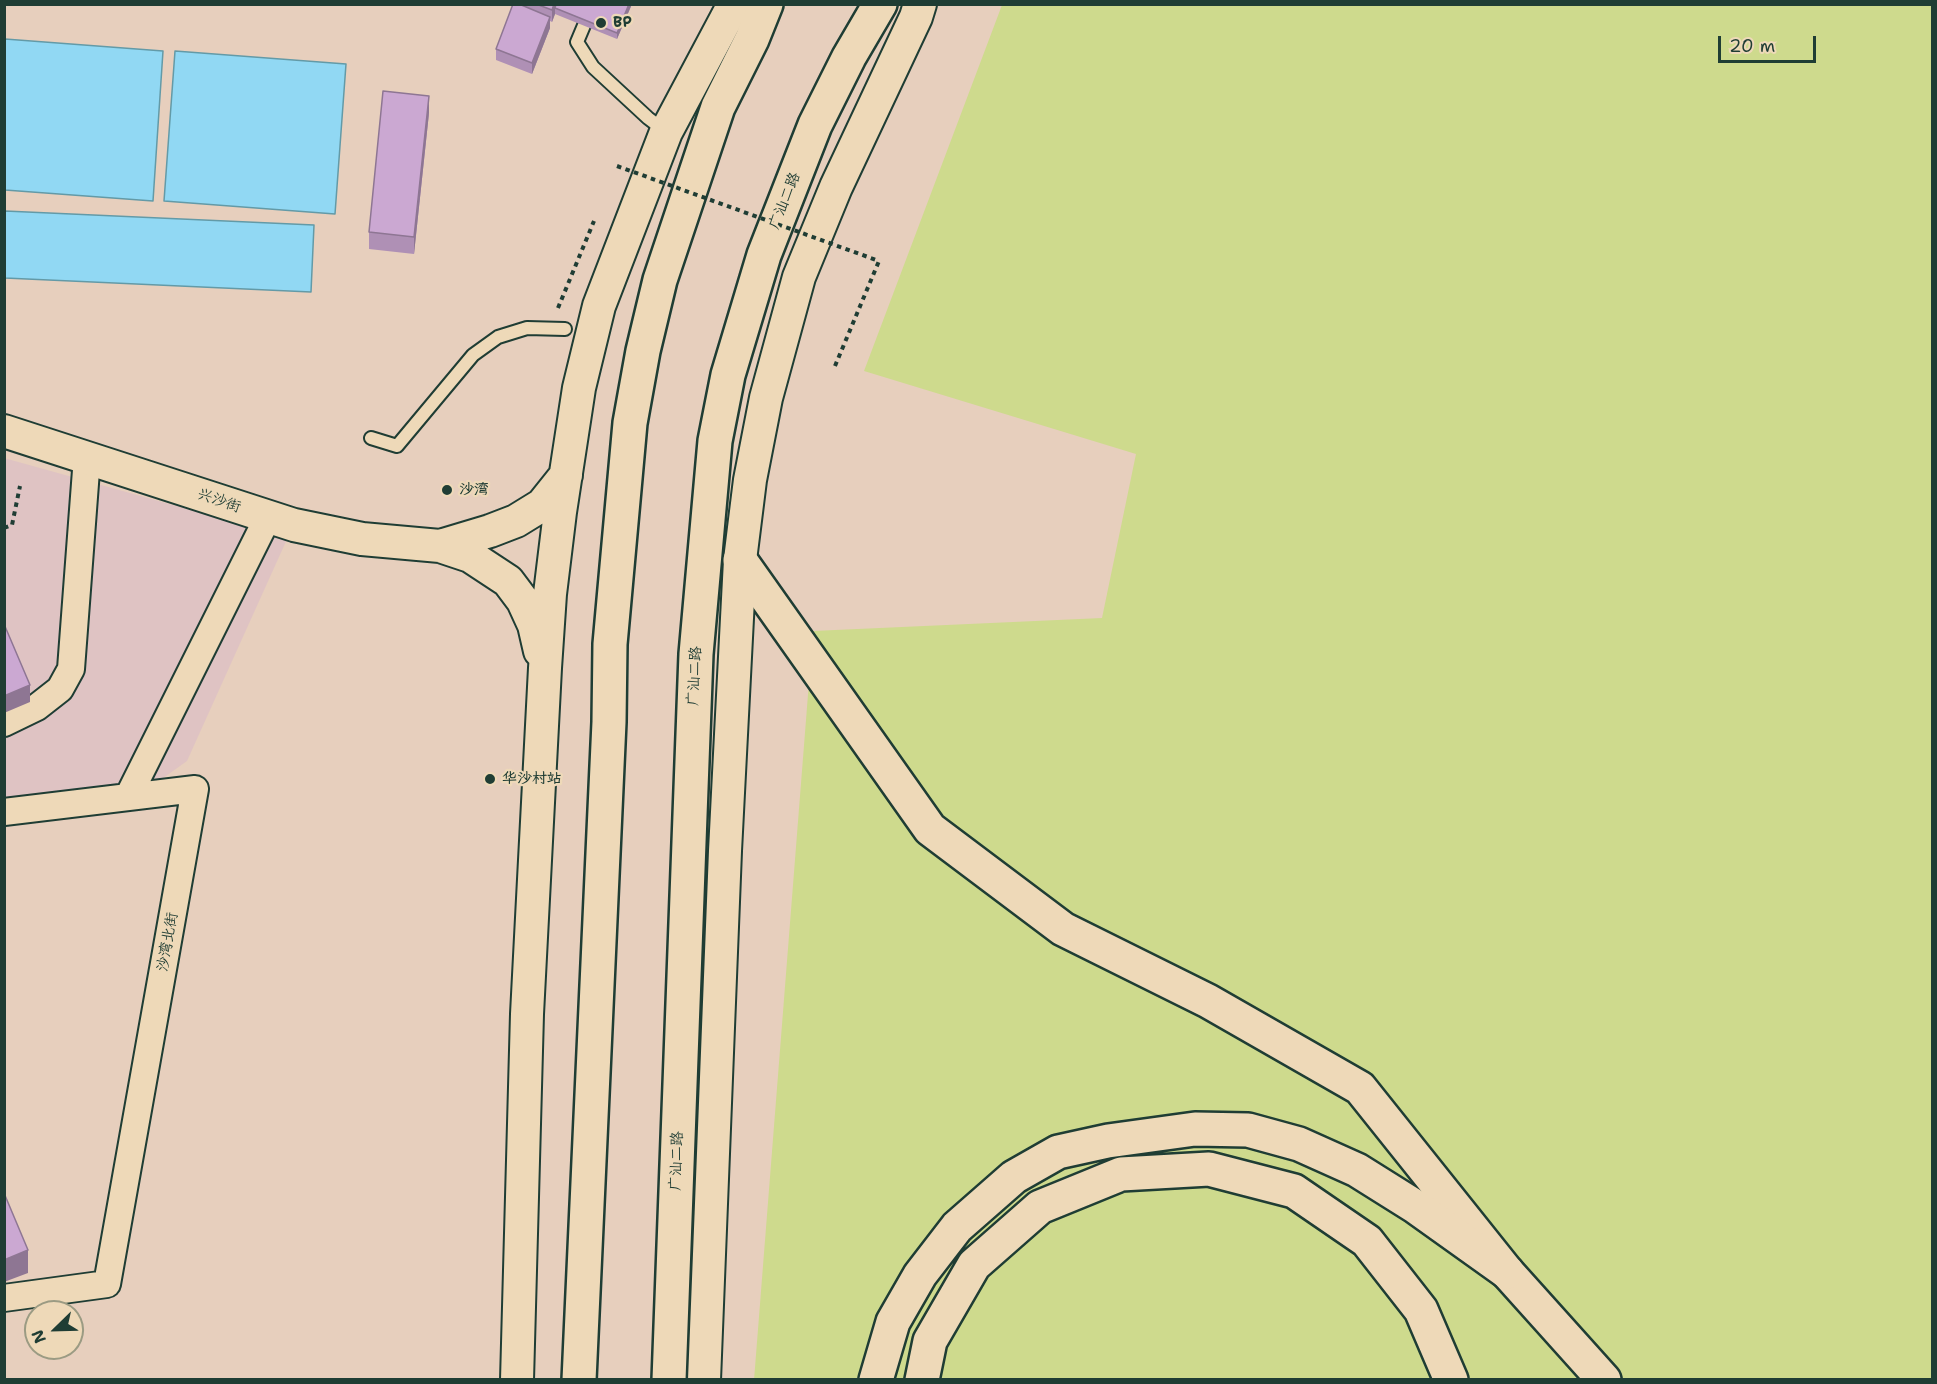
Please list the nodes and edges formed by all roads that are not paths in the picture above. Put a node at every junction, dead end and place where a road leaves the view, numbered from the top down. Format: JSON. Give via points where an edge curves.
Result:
{"nodes":[{"id":1,"x":593,"y":4,"type":"edge"},
{"id":2,"x":734,"y":4,"type":"edge"},
{"id":3,"x":766,"y":4,"type":"edge"},
{"id":4,"x":880,"y":4,"type":"edge"},
{"id":5,"x":920,"y":4,"type":"edge"},
{"id":6,"x":666,"y":132,"type":"junction"},
{"id":7,"x":565,"y":329,"type":"dead end"},
{"id":8,"x":4,"y":431,"type":"edge"},
{"id":9,"x":371,"y":438,"type":"dead end"},
{"id":10,"x":87,"y":457,"type":"junction"},
{"id":11,"x":567,"y":474,"type":"junction"},
{"id":12,"x":268,"y":518,"type":"junction"},
{"id":13,"x":440,"y":546,"type":"junction"},
{"id":14,"x":740,"y":560,"type":"junction"},
{"id":15,"x":545,"y":668,"type":"junction"},
{"id":16,"x":4,"y":723,"type":"edge"},
{"id":17,"x":128,"y":797,"type":"junction"},
{"id":18,"x":4,"y":812,"type":"edge"},
{"id":19,"x":1507,"y":1272,"type":"junction"},
{"id":20,"x":4,"y":1298,"type":"edge"},
{"id":21,"x":517,"y":1380,"type":"edge"},
{"id":22,"x":579,"y":1380,"type":"edge"},
{"id":23,"x":669,"y":1380,"type":"edge"},
{"id":24,"x":704,"y":1380,"type":"edge"},
{"id":25,"x":876,"y":1380,"type":"edge"},
{"id":26,"x":922,"y":1380,"type":"edge"},
{"id":27,"x":1451,"y":1380,"type":"edge"},
{"id":28,"x":1604,"y":1380,"type":"edge"}],
"edges":[{"from":1,"to":6,"type":"lane","via":[[577,42],[593,67]]},
{"from":2,"to":6,"type":"street"},
{"from":3,"to":22,"type":"main road","via":[[718,107],[660,280],[630,423],[610,644]]},
{"from":4,"to":23,"type":"main road","name":"广汕二路","via":[[815,125],[764,255],[728,375],[715,441],[692,725]]},
{"from":5,"to":14,"type":"street","via":[[799,277],[764,410]]},
{"from":6,"to":11,"type":"street","via":[[599,306],[579,388]]},
{"from":7,"to":9,"type":"lane","via":[[527,328],[498,337],[473,355],[397,446]]},
{"from":8,"to":10,"type":"street","name":"兴沙街"},
{"from":10,"to":12,"type":"street","name":"兴沙街"},
{"from":10,"to":16,"type":"street","via":[[71,669],[60,689],[37,707]]},
{"from":11,"to":13,"type":"street","via":[[542,505],[516,521]]},
{"from":11,"to":15,"type":"street","via":[[550,594]]},
{"from":12,"to":13,"type":"street","name":"兴沙街","via":[[362,539]]},
{"from":12,"to":17,"type":"street"},
{"from":13,"to":15,"type":"street","via":[[470,556],[508,581],[524,601]]},
{"from":14,"to":19,"type":"main road","via":[[930,830],[1063,929],[1208,1001],[1360,1088]]},
{"from":14,"to":24,"type":"street"},
{"from":15,"to":21,"type":"street","via":[[527,1014]]},
{"from":17,"to":18,"type":"street","name":"沙湾北街"},
{"from":17,"to":20,"type":"street","name":"沙湾北街","via":[[195,789],[107,1284]]},
{"from":19,"to":25,"type":"main road","via":[[1357,1170],[1299,1144],[1248,1130],[1195,1129],[1108,1141],[1058,1152],[1014,1177],[957,1227],[920,1275],[893,1322]]},
{"from":19,"to":28,"type":"main road"},
{"from":26,"to":27,"type":"main road","via":[[930,1341],[974,1265],[1040,1207],[1121,1174],[1209,1169],[1294,1191],[1367,1240],[1421,1310]]}]}
